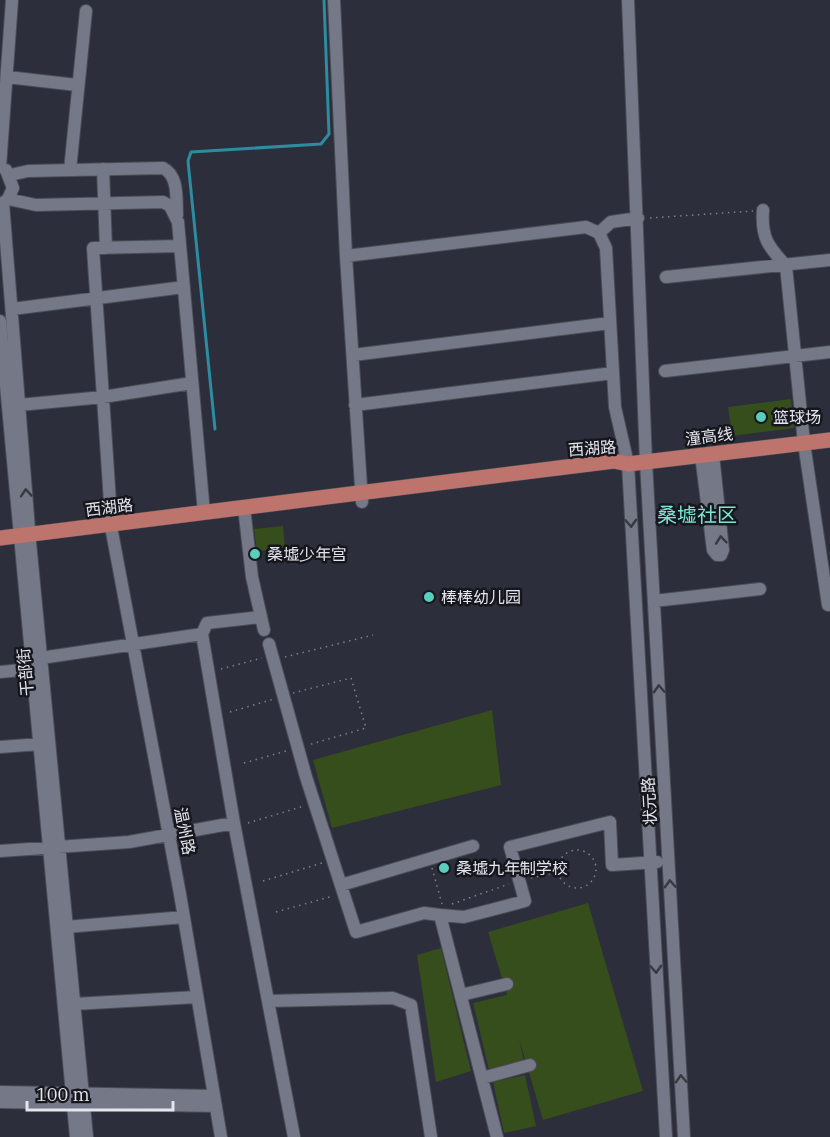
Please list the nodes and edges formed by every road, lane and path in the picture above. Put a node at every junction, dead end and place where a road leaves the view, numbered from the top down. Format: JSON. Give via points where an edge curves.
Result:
{"nodes":[{"id":1,"x":12,"y":0,"type":"edge"},
{"id":2,"x":334,"y":0,"type":"edge"},
{"id":3,"x":628,"y":0,"type":"edge"},
{"id":4,"x":86,"y":11,"type":"dead end"},
{"id":5,"x":5,"y":32,"type":"edge"},
{"id":6,"x":7,"y":77,"type":"junction"},
{"id":7,"x":77,"y":85,"type":"junction"},
{"id":8,"x":3,"y":97,"type":"edge"},
{"id":9,"x":103,"y":169,"type":"junction"},
{"id":10,"x":3,"y":170,"type":"edge"},
{"id":11,"x":70,"y":170,"type":"junction"},
{"id":12,"x":4,"y":202,"type":"edge"},
{"id":13,"x":104,"y":204,"type":"junction"},
{"id":14,"x":763,"y":210,"type":"joint"},
{"id":15,"x":638,"y":218,"type":"junction"},
{"id":16,"x":178,"y":222,"type":"junction"},
{"id":17,"x":599,"y":233,"type":"junction"},
{"id":18,"x":180,"y":246,"type":"junction"},
{"id":19,"x":106,"y":248,"type":"junction"},
{"id":20,"x":346,"y":256,"type":"junction"},
{"id":21,"x":830,"y":260,"type":"edge"},
{"id":22,"x":786,"y":266,"type":"junction"},
{"id":23,"x":666,"y":277,"type":"dead end"},
{"id":24,"x":184,"y":287,"type":"junction"},
{"id":25,"x":96,"y":298,"type":"junction"},
{"id":26,"x":12,"y":309,"type":"junction"},
{"id":27,"x":0,"y":321,"type":"edge"},
{"id":28,"x":610,"y":323,"type":"junction"},
{"id":29,"x":830,"y":352,"type":"edge"},
{"id":30,"x":353,"y":354,"type":"junction"},
{"id":31,"x":795,"y":357,"type":"junction"},
{"id":32,"x":664,"y":370,"type":"dead end"},
{"id":33,"x":613,"y":373,"type":"junction"},
{"id":34,"x":192,"y":383,"type":"junction"},
{"id":35,"x":103,"y":397,"type":"junction"},
{"id":36,"x":19,"y":405,"type":"junction"},
{"id":37,"x":355,"y":405,"type":"junction"},
{"id":38,"x":830,"y":440,"type":"edge"},
{"id":39,"x":804,"y":443,"type":"junction"},
{"id":40,"x":707,"y":455,"type":"junction"},
{"id":41,"x":646,"y":462,"type":"junction"},
{"id":42,"x":628,"y":464,"type":"junction"},
{"id":43,"x":362,"y":498,"type":"junction"},
{"id":44,"x":204,"y":513,"type":"junction"},
{"id":45,"x":245,"y":516,"type":"junction"},
{"id":46,"x":112,"y":528,"type":"junction"},
{"id":47,"x":0,"y":538,"type":"edge"},
{"id":48,"x":24,"y":539,"type":"junction"},
{"id":49,"x":0,"y":546,"type":"edge"},
{"id":50,"x":760,"y":589,"type":"dead end"},
{"id":51,"x":654,"y":601,"type":"junction"},
{"id":52,"x":828,"y":605,"type":"dead end"},
{"id":53,"x":260,"y":617,"type":"junction"},
{"id":54,"x":264,"y":630,"type":"dead end"},
{"id":55,"x":202,"y":634,"type":"junction"},
{"id":56,"x":373,"y":635,"type":"dead end"},
{"id":57,"x":133,"y":645,"type":"junction"},
{"id":58,"x":271,"y":650,"type":"junction"},
{"id":59,"x":41,"y":657,"type":"junction"},
{"id":60,"x":32,"y":669,"type":"junction"},
{"id":61,"x":220,"y":669,"type":"dead end"},
{"id":62,"x":0,"y":672,"type":"edge"},
{"id":63,"x":284,"y":696,"type":"junction"},
{"id":64,"x":230,"y":711,"type":"dead end"},
{"id":65,"x":40,"y":744,"type":"junction"},
{"id":66,"x":0,"y":747,"type":"edge"},
{"id":67,"x":298,"y":748,"type":"junction"},
{"id":68,"x":244,"y":763,"type":"dead end"},
{"id":69,"x":314,"y":803,"type":"junction"},
{"id":70,"x":234,"y":823,"type":"junction"},
{"id":71,"x":248,"y":824,"type":"dead end"},
{"id":72,"x":169,"y":835,"type":"junction"},
{"id":73,"x":54,"y":846,"type":"junction"},
{"id":74,"x":473,"y":846,"type":"dead end"},
{"id":75,"x":0,"y":851,"type":"edge"},
{"id":76,"x":429,"y":859,"type":"junction"},
{"id":77,"x":333,"y":860,"type":"junction"},
{"id":78,"x":669,"y":862,"type":"junction"},
{"id":79,"x":650,"y":863,"type":"junction"},
{"id":80,"x":558,"y":872,"type":"junction"},
{"id":81,"x":263,"y":881,"type":"dead end"},
{"id":82,"x":519,"y":881,"type":"junction"},
{"id":83,"x":342,"y":889,"type":"junction"},
{"id":84,"x":276,"y":912,"type":"dead end"},
{"id":85,"x":442,"y":913,"type":"junction"},
{"id":86,"x":184,"y":917,"type":"junction"},
{"id":87,"x":66,"y":927,"type":"junction"},
{"id":88,"x":507,"y":984,"type":"dead end"},
{"id":89,"x":461,"y":995,"type":"junction"},
{"id":90,"x":197,"y":997,"type":"junction"},
{"id":91,"x":268,"y":1000,"type":"junction"},
{"id":92,"x":74,"y":1004,"type":"junction"},
{"id":93,"x":530,"y":1065,"type":"dead end"},
{"id":94,"x":482,"y":1078,"type":"junction"},
{"id":95,"x":0,"y":1092,"type":"edge"},
{"id":96,"x":78,"y":1097,"type":"junction"},
{"id":97,"x":215,"y":1101,"type":"junction"},
{"id":98,"x":0,"y":1102,"type":"edge"},
{"id":99,"x":76,"y":1137,"type":"edge"},
{"id":100,"x":87,"y":1137,"type":"edge"},
{"id":101,"x":221,"y":1137,"type":"edge"},
{"id":102,"x":294,"y":1137,"type":"edge"},
{"id":103,"x":432,"y":1137,"type":"edge"},
{"id":104,"x":497,"y":1137,"type":"edge"},
{"id":105,"x":666,"y":1137,"type":"edge"},
{"id":106,"x":684,"y":1137,"type":"edge"}],
"edges":[{"from":1,"to":5,"type":"street","name":"干部街"},
{"from":2,"to":20,"type":"street"},
{"from":3,"to":15,"type":"street","name":"状元路"},
{"from":4,"to":7,"type":"street"},
{"from":5,"to":6,"type":"street","name":"干部街"},
{"from":6,"to":7,"type":"street"},
{"from":6,"to":8,"type":"street","name":"干部街"},
{"from":7,"to":11,"type":"street"},
{"from":8,"to":10,"type":"street","name":"干部街"},
{"from":9,"to":11,"type":"street"},
{"from":9,"to":13,"type":"street"},
{"from":9,"to":16,"type":"street","via":[[163,168],[171,172]]},
{"from":10,"to":11,"type":"street"},
{"from":10,"to":12,"type":"street","name":"干部街","via":[[13,188]]},
{"from":12,"to":13,"type":"street"},
{"from":12,"to":26,"type":"street","name":"干部街"},
{"from":13,"to":16,"type":"street","via":[[163,202],[170,206]]},
{"from":13,"to":19,"type":"street"},
{"from":14,"to":15,"type":"path"},
{"from":14,"to":22,"type":"street","via":[[766,244]]},
{"from":15,"to":17,"type":"street","via":[[611,222]]},
{"from":15,"to":41,"type":"street","name":"状元路"},
{"from":16,"to":18,"type":"street"},
{"from":17,"to":20,"type":"street","via":[[586,227]]},
{"from":17,"to":28,"type":"street","name":"状元路","via":[[606,248]]},
{"from":18,"to":19,"type":"street"},
{"from":18,"to":24,"type":"street"},
{"from":19,"to":25,"type":"street","name":"温州路","via":[[93,248]]},
{"from":20,"to":30,"type":"street"},
{"from":21,"to":22,"type":"street"},
{"from":22,"to":23,"type":"street"},
{"from":22,"to":31,"type":"street"},
{"from":24,"to":25,"type":"street"},
{"from":24,"to":34,"type":"street"},
{"from":25,"to":26,"type":"street"},
{"from":25,"to":35,"type":"street","name":"温州路"},
{"from":26,"to":36,"type":"street","name":"干部街"},
{"from":27,"to":48,"type":"street","name":"干部街"},
{"from":28,"to":30,"type":"street"},
{"from":28,"to":33,"type":"street","name":"状元路"},
{"from":29,"to":31,"type":"street"},
{"from":30,"to":37,"type":"street"},
{"from":31,"to":32,"type":"street"},
{"from":31,"to":39,"type":"street"},
{"from":33,"to":37,"type":"street"},
{"from":33,"to":42,"type":"street","name":"状元路","via":[[615,407]]},
{"from":34,"to":35,"type":"street"},
{"from":34,"to":44,"type":"street"},
{"from":35,"to":36,"type":"street"},
{"from":35,"to":46,"type":"street","name":"温州路"},
{"from":48,"to":36,"type":"street","name":"干部街","one_way":true},
{"from":37,"to":43,"type":"street"},
{"from":38,"to":39,"type":"main road","name":"潼高线"},
{"from":39,"to":40,"type":"main road","name":"潼高线"},
{"from":39,"to":52,"type":"street"},
{"from":40,"to":40,"type":"street","one_way":true,"via":[[713,550],[721,555],[723,550]]},
{"from":40,"to":41,"type":"main road","name":"潼高线"},
{"from":41,"to":42,"type":"main road","name":"潼高线"},
{"from":41,"to":51,"type":"street","name":"状元路"},
{"from":42,"to":43,"type":"main road","name":"西湖路","via":[[615,471]]},
{"from":42,"to":79,"type":"street","name":"状元路","one_way":true},
{"from":43,"to":44,"type":"main road","name":"西湖路"},
{"from":43,"to":45,"type":"main road","name":"西湖路"},
{"from":44,"to":46,"type":"main road","name":"西湖路"},
{"from":45,"to":46,"type":"main road","name":"西湖路"},
{"from":45,"to":53,"type":"street"},
{"from":46,"to":48,"type":"main road","name":"西湖路"},
{"from":46,"to":57,"type":"street","name":"温州路"},
{"from":47,"to":48,"type":"main road","name":"西湖路"},
{"from":48,"to":49,"type":"main road","name":"西湖路"},
{"from":48,"to":59,"type":"street","name":"干部街"},
{"from":48,"to":60,"type":"street","name":"干部街"},
{"from":50,"to":51,"type":"street"},
{"from":78,"to":51,"type":"street","name":"状元路","one_way":true},
{"from":53,"to":54,"type":"street"},
{"from":53,"to":55,"type":"street","via":[[207,623]]},
{"from":55,"to":57,"type":"street"},
{"from":55,"to":70,"type":"street"},
{"from":56,"to":58,"type":"path","via":[[288,658]]},
{"from":57,"to":59,"type":"street"},
{"from":57,"to":72,"type":"street","name":"温州路"},
{"from":58,"to":61,"type":"path"},
{"from":58,"to":63,"type":"street"},
{"from":59,"to":60,"type":"street"},
{"from":59,"to":73,"type":"street","name":"干部街"},
{"from":60,"to":62,"type":"street"},
{"from":60,"to":65,"type":"street","name":"干部街"},
{"from":63,"to":64,"type":"path"},
{"from":63,"to":67,"type":"street"},
{"from":63,"to":67,"type":"path","via":[[351,678],[366,728]]},
{"from":65,"to":66,"type":"street"},
{"from":65,"to":73,"type":"street","name":"干部街"},
{"from":67,"to":68,"type":"path"},
{"from":67,"to":69,"type":"street"},
{"from":69,"to":71,"type":"path"},
{"from":69,"to":77,"type":"street"},
{"from":70,"to":72,"type":"street"},
{"from":70,"to":91,"type":"street"},
{"from":72,"to":73,"type":"street","via":[[129,842]]},
{"from":72,"to":86,"type":"street","name":"温州路"},
{"from":73,"to":75,"type":"street"},
{"from":73,"to":87,"type":"street","name":"干部街"},
{"from":73,"to":96,"type":"street","name":"干部街"},
{"from":74,"to":76,"type":"street"},
{"from":76,"to":83,"type":"street"},
{"from":76,"to":85,"type":"path"},
{"from":77,"to":81,"type":"path"},
{"from":77,"to":83,"type":"street"},
{"from":78,"to":79,"type":"street"},
{"from":106,"to":78,"type":"street","name":"状元路","one_way":true},
{"from":79,"to":82,"type":"street","via":[[612,865],[610,822],[510,847]]},
{"from":79,"to":105,"type":"street","name":"状元路","one_way":true},
{"from":80,"to":80,"type":"path","via":[[569,886],[581,888],[592,881],[596,869],[592,857],[575,850],[564,855]]},
{"from":80,"to":82,"type":"path"},
{"from":82,"to":85,"type":"path","via":[[455,900]]},
{"from":82,"to":85,"type":"street","via":[[525,901],[464,917]]},
{"from":83,"to":84,"type":"path"},
{"from":83,"to":85,"type":"street","via":[[356,932],[424,913]]},
{"from":85,"to":89,"type":"street"},
{"from":86,"to":87,"type":"street"},
{"from":86,"to":90,"type":"street","name":"温州路"},
{"from":87,"to":92,"type":"street","name":"干部街"},
{"from":88,"to":89,"type":"street"},
{"from":89,"to":94,"type":"street"},
{"from":90,"to":92,"type":"street"},
{"from":90,"to":97,"type":"street","name":"温州路"},
{"from":91,"to":102,"type":"street"},
{"from":91,"to":103,"type":"street","via":[[393,998],[411,1005]]},
{"from":92,"to":96,"type":"street","name":"干部街"},
{"from":93,"to":94,"type":"street"},
{"from":94,"to":104,"type":"street"},
{"from":95,"to":96,"type":"street"},
{"from":96,"to":97,"type":"street"},
{"from":96,"to":98,"type":"street"},
{"from":96,"to":99,"type":"street","name":"干部街"},
{"from":96,"to":100,"type":"street","name":"干部街"},
{"from":97,"to":101,"type":"street","name":"温州路"}]}
